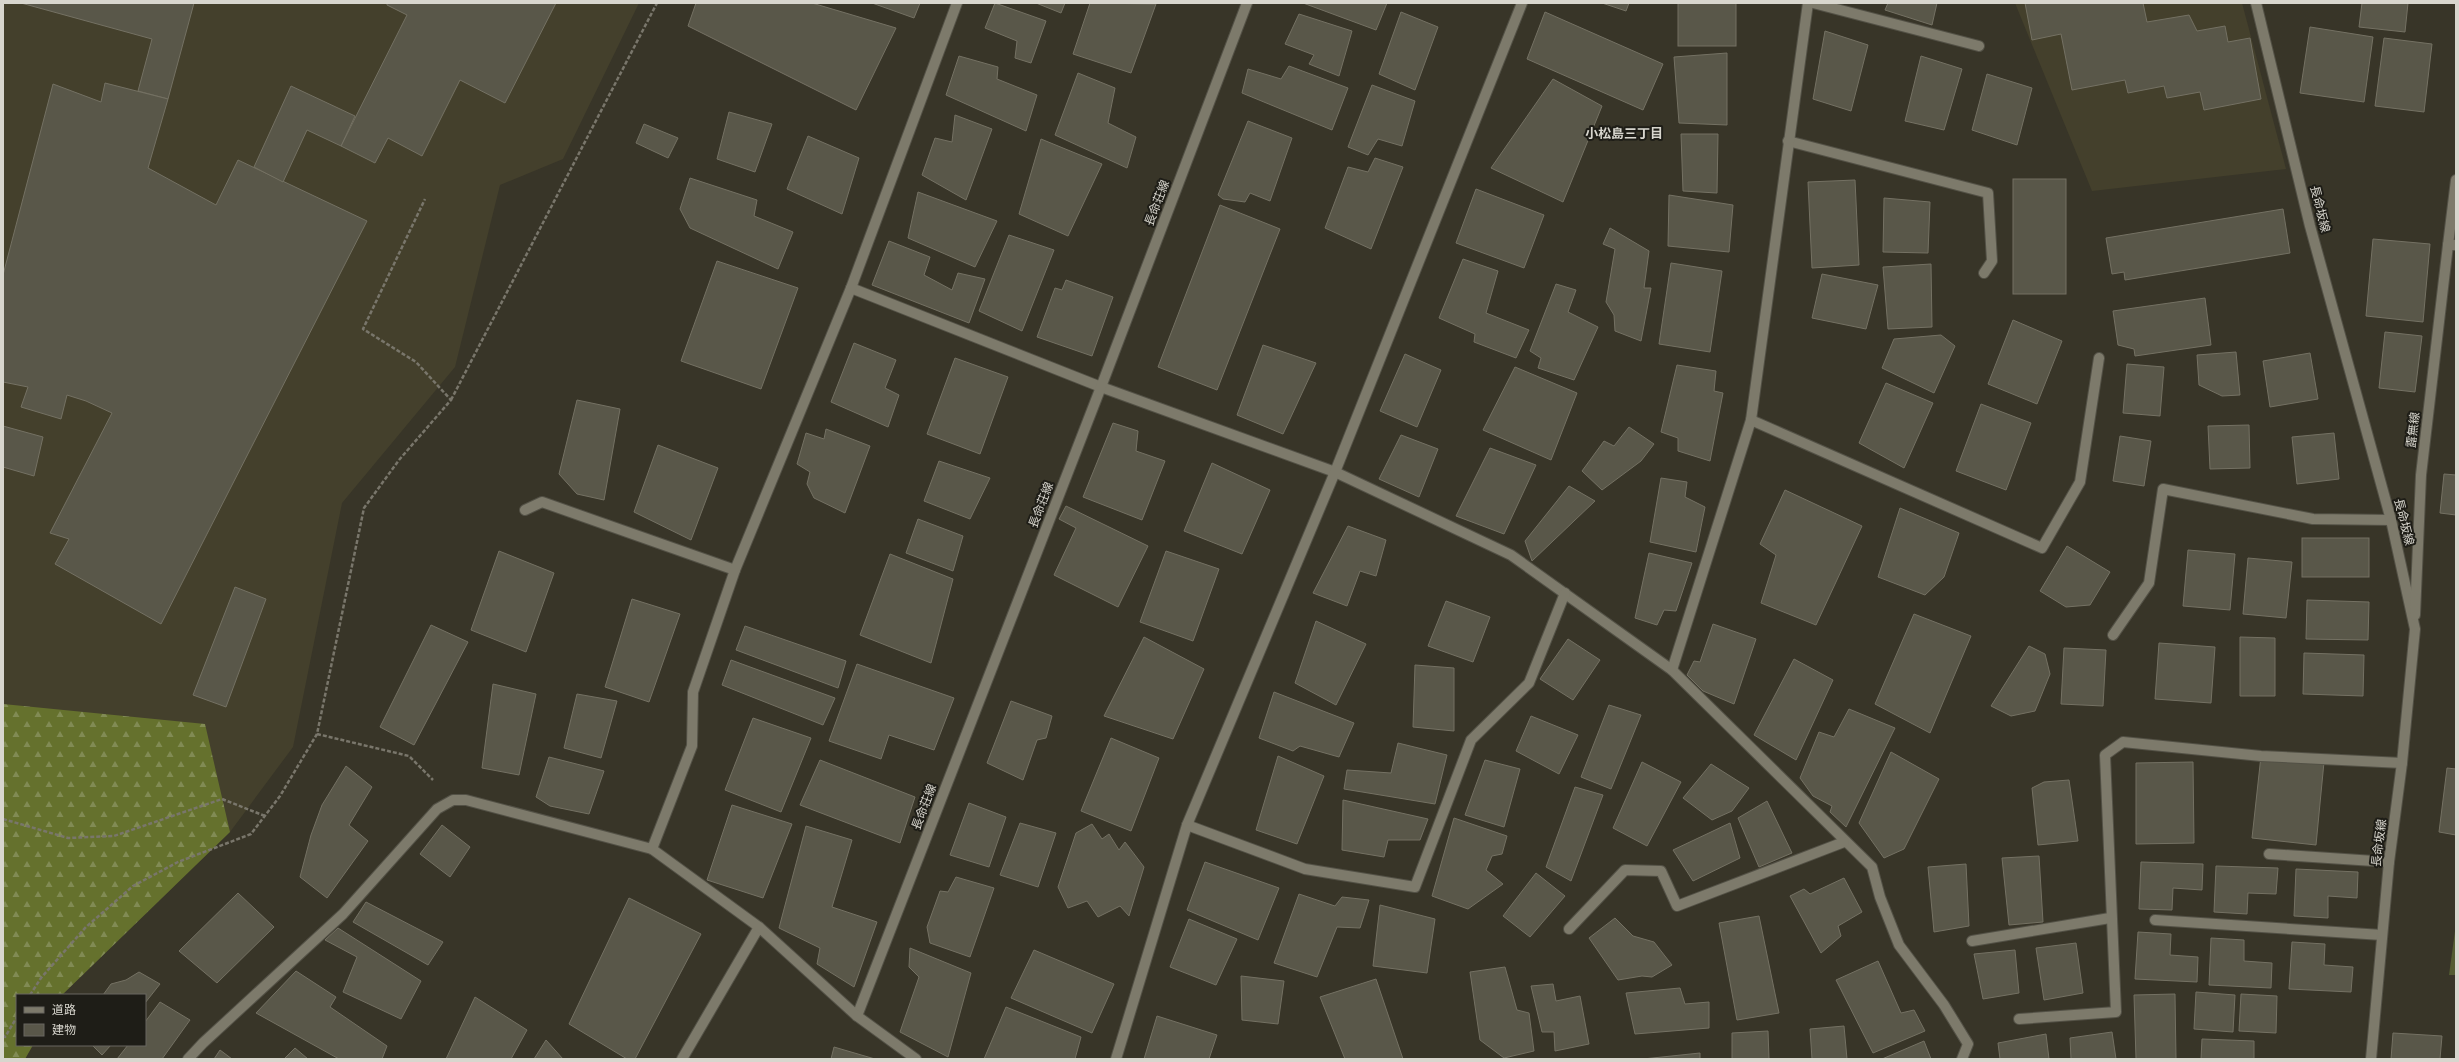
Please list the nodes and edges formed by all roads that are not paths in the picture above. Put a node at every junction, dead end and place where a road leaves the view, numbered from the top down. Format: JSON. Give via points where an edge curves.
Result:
{"nodes":[{"id":1,"x":957,"y":3,"type":"edge"},
{"id":2,"x":1247,"y":3,"type":"edge"},
{"id":3,"x":1522,"y":3,"type":"edge"},
{"id":4,"x":1808,"y":3,"type":"edge"},
{"id":5,"x":1813,"y":3,"type":"edge"},
{"id":6,"x":2256,"y":3,"type":"edge"},
{"id":7,"x":1978,"y":46,"type":"dead end"},
{"id":8,"x":1788,"y":142,"type":"junction"},
{"id":9,"x":2456,"y":180,"type":"edge"},
{"id":10,"x":2452,"y":245,"type":"edge"},
{"id":11,"x":1984,"y":273,"type":"dead end"},
{"id":12,"x":851,"y":288,"type":"junction"},
{"id":13,"x":2099,"y":358,"type":"dead end"},
{"id":14,"x":1101,"y":387,"type":"junction"},
{"id":15,"x":1750,"y":420,"type":"junction"},
{"id":16,"x":1335,"y":472,"type":"junction"},
{"id":17,"x":525,"y":510,"type":"dead end"},
{"id":18,"x":2391,"y":520,"type":"junction"},
{"id":19,"x":735,"y":570,"type":"junction"},
{"id":20,"x":1565,"y":593,"type":"junction"},
{"id":21,"x":2415,"y":629,"type":"junction"},
{"id":22,"x":2113,"y":635,"type":"dead end"},
{"id":23,"x":1672,"y":670,"type":"junction"},
{"id":24,"x":2402,"y":763,"type":"junction"},
{"id":25,"x":1187,"y":825,"type":"junction"},
{"id":26,"x":1844,"y":842,"type":"junction"},
{"id":27,"x":652,"y":849,"type":"junction"},
{"id":28,"x":2269,"y":854,"type":"dead end"},
{"id":29,"x":2389,"y":862,"type":"junction"},
{"id":30,"x":2110,"y":918,"type":"junction"},
{"id":31,"x":2155,"y":920,"type":"dead end"},
{"id":32,"x":759,"y":927,"type":"junction"},
{"id":33,"x":1569,"y":929,"type":"dead end"},
{"id":34,"x":2382,"y":935,"type":"junction"},
{"id":35,"x":1972,"y":941,"type":"dead end"},
{"id":36,"x":857,"y":1016,"type":"junction"},
{"id":37,"x":2019,"y":1019,"type":"dead end"},
{"id":38,"x":188,"y":1059,"type":"edge"},
{"id":39,"x":682,"y":1059,"type":"edge"},
{"id":40,"x":916,"y":1059,"type":"edge"},
{"id":41,"x":1116,"y":1059,"type":"edge"},
{"id":42,"x":1962,"y":1059,"type":"edge"},
{"id":43,"x":2371,"y":1059,"type":"edge"}],
"edges":[{"from":1,"to":12,"type":"street"},
{"from":2,"to":14,"type":"street","name":"長命荘線"},
{"from":3,"to":16,"type":"street"},
{"from":4,"to":8,"type":"street"},
{"from":5,"to":7,"type":"street"},
{"from":6,"to":18,"type":"street","name":"長命坂線","via":[[2310,226]]},
{"from":8,"to":11,"type":"street","via":[[1988,193],[1992,260]]},
{"from":8,"to":15,"type":"street"},
{"from":9,"to":10,"type":"street","name":"露無線"},
{"from":10,"to":21,"type":"street","name":"露無線","via":[[2421,475]]},
{"from":12,"to":14,"type":"street"},
{"from":12,"to":19,"type":"street"},
{"from":13,"to":15,"type":"street","via":[[2080,482],[2042,548]]},
{"from":14,"to":16,"type":"street"},
{"from":14,"to":36,"type":"street","name":"長命荘線"},
{"from":15,"to":23,"type":"street"},
{"from":16,"to":20,"type":"street","via":[[1511,555]]},
{"from":16,"to":25,"type":"street"},
{"from":17,"to":19,"type":"street","via":[[542,502]]},
{"from":18,"to":21,"type":"street","name":"長命坂線"},
{"from":18,"to":22,"type":"street","via":[[2313,519],[2163,489],[2149,584]]},
{"from":19,"to":27,"type":"street","via":[[693,692],[692,746]]},
{"from":20,"to":23,"type":"street"},
{"from":20,"to":25,"type":"street","via":[[1529,684],[1471,740],[1415,887],[1305,870]]},
{"from":21,"to":24,"type":"street","name":"長命坂線"},
{"from":23,"to":26,"type":"street"},
{"from":24,"to":29,"type":"street","name":"長命坂線"},
{"from":24,"to":30,"type":"street","via":[[2261,756],[2123,742],[2105,755]]},
{"from":25,"to":41,"type":"street"},
{"from":26,"to":33,"type":"street","via":[[1677,906],[1661,871],[1625,870]]},
{"from":26,"to":42,"type":"street","via":[[1872,868],[1880,897],[1899,944],[1944,1005],[1968,1044]]},
{"from":27,"to":32,"type":"street"},
{"from":27,"to":38,"type":"street","via":[[466,800],[453,800],[437,809],[343,914]]},
{"from":28,"to":29,"type":"street"},
{"from":29,"to":34,"type":"street","name":"長命坂線"},
{"from":30,"to":35,"type":"street"},
{"from":30,"to":37,"type":"street","via":[[2116,1012]]},
{"from":31,"to":34,"type":"street"},
{"from":32,"to":36,"type":"street"},
{"from":32,"to":39,"type":"street"},
{"from":34,"to":43,"type":"street","name":"長命坂線"},
{"from":36,"to":40,"type":"street"}]}
